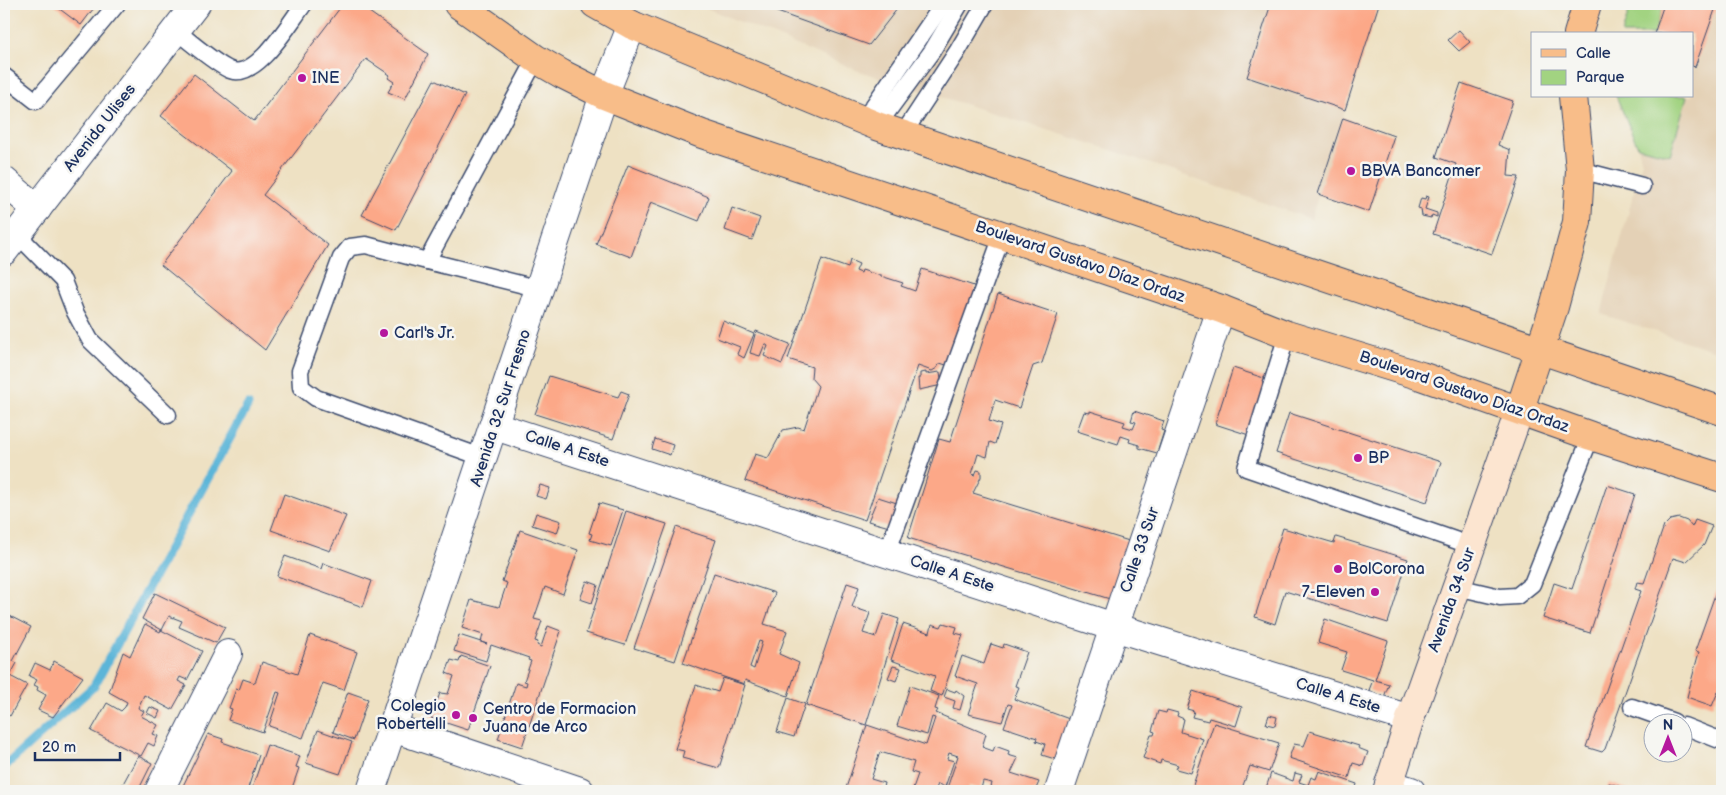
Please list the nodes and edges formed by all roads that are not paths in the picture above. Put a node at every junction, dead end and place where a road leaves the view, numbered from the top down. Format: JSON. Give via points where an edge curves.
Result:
{"nodes":[{"id":1,"x":117,"y":4,"type":"edge"},
{"id":2,"x":196,"y":4,"type":"edge"},
{"id":3,"x":304,"y":4,"type":"edge"},
{"id":4,"x":458,"y":4,"type":"edge"},
{"id":5,"x":595,"y":4,"type":"edge"},
{"id":6,"x":943,"y":4,"type":"edge"},
{"id":7,"x":960,"y":4,"type":"edge"},
{"id":8,"x":984,"y":4,"type":"edge"},
{"id":9,"x":1587,"y":4,"type":"edge"},
{"id":10,"x":632,"y":25,"type":"junction"},
{"id":11,"x":176,"y":31,"type":"junction"},
{"id":12,"x":1579,"y":32,"type":"edge"},
{"id":13,"x":536,"y":59,"type":"junction"},
{"id":14,"x":4,"y":76,"type":"edge"},
{"id":15,"x":604,"y":95,"type":"junction"},
{"id":16,"x":1573,"y":98,"type":"edge"},
{"id":17,"x":870,"y":124,"type":"junction"},
{"id":18,"x":903,"y":134,"type":"junction"},
{"id":19,"x":1580,"y":170,"type":"junction"},
{"id":20,"x":4,"y":181,"type":"edge"},
{"id":21,"x":1642,"y":186,"type":"dead end"},
{"id":22,"x":37,"y":209,"type":"junction"},
{"id":23,"x":1002,"y":236,"type":"junction"},
{"id":24,"x":11,"y":242,"type":"edge"},
{"id":25,"x":428,"y":261,"type":"junction"},
{"id":26,"x":540,"y":289,"type":"junction"},
{"id":27,"x":1222,"y":309,"type":"junction"},
{"id":28,"x":1287,"y":335,"type":"junction"},
{"id":29,"x":1538,"y":351,"type":"junction"},
{"id":30,"x":1520,"y":409,"type":"junction"},
{"id":31,"x":1722,"y":411,"type":"edge"},
{"id":32,"x":168,"y":415,"type":"dead end"},
{"id":33,"x":495,"y":426,"type":"junction"},
{"id":34,"x":1591,"y":436,"type":"junction"},
{"id":35,"x":484,"y":458,"type":"junction"},
{"id":36,"x":1722,"y":478,"type":"edge"},
{"id":37,"x":1472,"y":546,"type":"junction"},
{"id":38,"x":887,"y":553,"type":"junction"},
{"id":39,"x":1457,"y":586,"type":"junction"},
{"id":40,"x":1114,"y":627,"type":"junction"},
{"id":41,"x":228,"y":654,"type":"dead end"},
{"id":42,"x":1632,"y":706,"type":"dead end"},
{"id":43,"x":1648,"y":712,"type":"edge"},
{"id":44,"x":1410,"y":719,"type":"junction"},
{"id":45,"x":392,"y":728,"type":"junction"},
{"id":46,"x":1694,"y":730,"type":"edge"},
{"id":47,"x":1722,"y":741,"type":"edge"},
{"id":48,"x":1396,"y":789,"type":"edge"},
{"id":49,"x":158,"y":791,"type":"edge"},
{"id":50,"x":371,"y":791,"type":"edge"},
{"id":51,"x":580,"y":791,"type":"edge"},
{"id":52,"x":1059,"y":791,"type":"edge"}],
"edges":[{"from":1,"to":14,"type":"lane","via":[[36,101]]},
{"from":2,"to":11,"type":"street","name":"Avenida Ulises"},
{"from":3,"to":11,"type":"lane","via":[[258,64],[246,71],[231,70]]},
{"from":4,"to":13,"type":"main road","name":"Boulevard Gustavo Díaz Ordaz"},
{"from":5,"to":10,"type":"main road"},
{"from":6,"to":17,"type":"lane"},
{"from":7,"to":17,"type":"lane","via":[[932,50]]},
{"from":8,"to":18,"type":"lane"},
{"from":9,"to":12,"type":"main road"},
{"from":10,"to":15,"type":"street","name":"Avenida 32 Sur Fresno"},
{"from":10,"to":17,"type":"main road"},
{"from":11,"to":22,"type":"street","name":"Avenida Ulises"},
{"from":13,"to":15,"type":"main road","name":"Boulevard Gustavo Díaz Ordaz"},
{"from":13,"to":25,"type":"lane"},
{"from":15,"to":23,"type":"main road","name":"Boulevard Gustavo Díaz Ordaz","via":[[702,134]]},
{"from":15,"to":26,"type":"street","name":"Avenida 32 Sur Fresno"},
{"from":16,"to":19,"type":"main road"},
{"from":17,"to":18,"type":"main road"},
{"from":18,"to":29,"type":"main road"},
{"from":19,"to":21,"type":"lane"},
{"from":19,"to":29,"type":"main road","via":[[1577,222],[1554,307]]},
{"from":20,"to":22,"type":"street"},
{"from":22,"to":24,"type":"street","name":"Avenida Ulises"},
{"from":23,"to":27,"type":"main road","name":"Boulevard Gustavo Díaz Ordaz"},
{"from":23,"to":38,"type":"lane"},
{"from":24,"to":32,"type":"lane","via":[[63,281],[74,312],[90,340]]},
{"from":25,"to":26,"type":"lane"},
{"from":25,"to":35,"type":"lane","via":[[366,244],[350,247],[341,258],[300,371],[301,387],[316,398]]},
{"from":26,"to":33,"type":"street","name":"Avenida 32 Sur Fresno"},
{"from":27,"to":28,"type":"main road","name":"Boulevard Gustavo Díaz Ordaz"},
{"from":27,"to":40,"type":"street","name":"Calle 33 Sur"},
{"from":28,"to":30,"type":"main road","name":"Boulevard Gustavo Díaz Ordaz"},
{"from":28,"to":37,"type":"lane","via":[[1246,468]]},
{"from":29,"to":30,"type":"main road"},
{"from":29,"to":31,"type":"main road"},
{"from":30,"to":34,"type":"main road","name":"Boulevard Gustavo Díaz Ordaz"},
{"from":30,"to":37,"type":"main road","name":"Avenida 34 Sur"},
{"from":33,"to":35,"type":"street","name":"Avenida 32 Sur Fresno"},
{"from":33,"to":38,"type":"street","name":"Calle A Este"},
{"from":34,"to":36,"type":"main road","name":"Boulevard Gustavo Díaz Ordaz"},
{"from":34,"to":39,"type":"lane","via":[[1532,584],[1517,596],[1500,597]]},
{"from":35,"to":45,"type":"street","name":"Avenida 32 Sur Fresno"},
{"from":37,"to":39,"type":"main road","name":"Avenida 34 Sur"},
{"from":38,"to":40,"type":"street","name":"Calle A Este"},
{"from":39,"to":44,"type":"main road","name":"Avenida 34 Sur"},
{"from":40,"to":44,"type":"street","name":"Calle A Este"},
{"from":40,"to":52,"type":"street","name":"Calle 33 Sur"},
{"from":41,"to":49,"type":"street"},
{"from":42,"to":43,"type":"lane"},
{"from":44,"to":48,"type":"main road","name":"Avenida 34 Sur"},
{"from":45,"to":50,"type":"street","name":"Avenida 32 Sur Fresno"},
{"from":45,"to":51,"type":"street"},
{"from":46,"to":47,"type":"lane"}]}
